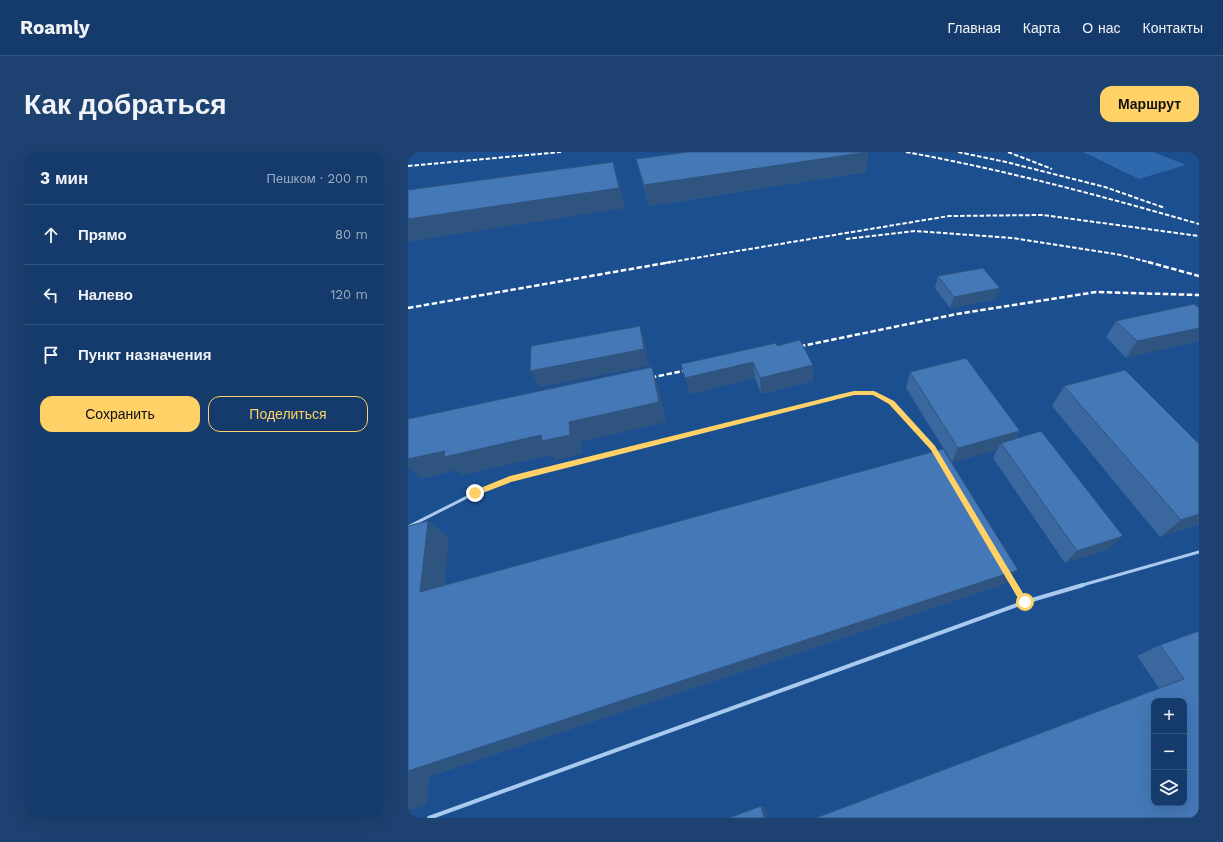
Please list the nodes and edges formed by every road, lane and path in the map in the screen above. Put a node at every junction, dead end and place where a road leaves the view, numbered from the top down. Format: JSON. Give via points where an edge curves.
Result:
{"nodes":[{"id":1,"x":941,"y":461,"type":"edge"},
{"id":2,"x":408,"y":527,"type":"edge"},
{"id":3,"x":1199,"y":552,"type":"edge"},
{"id":4,"x":1010,"y":575,"type":"edge"},
{"id":5,"x":1025,"y":602,"type":"junction"},
{"id":6,"x":429,"y":818,"type":"edge"}],
"edges":[{"from":1,"to":2,"type":"lane","via":[[933,448],[892,403],[874,393],[854,393],[510,479],[475,493]]},
{"from":3,"to":5,"type":"lane"},
{"from":4,"to":5,"type":"lane"},
{"from":5,"to":6,"type":"lane"}]}
